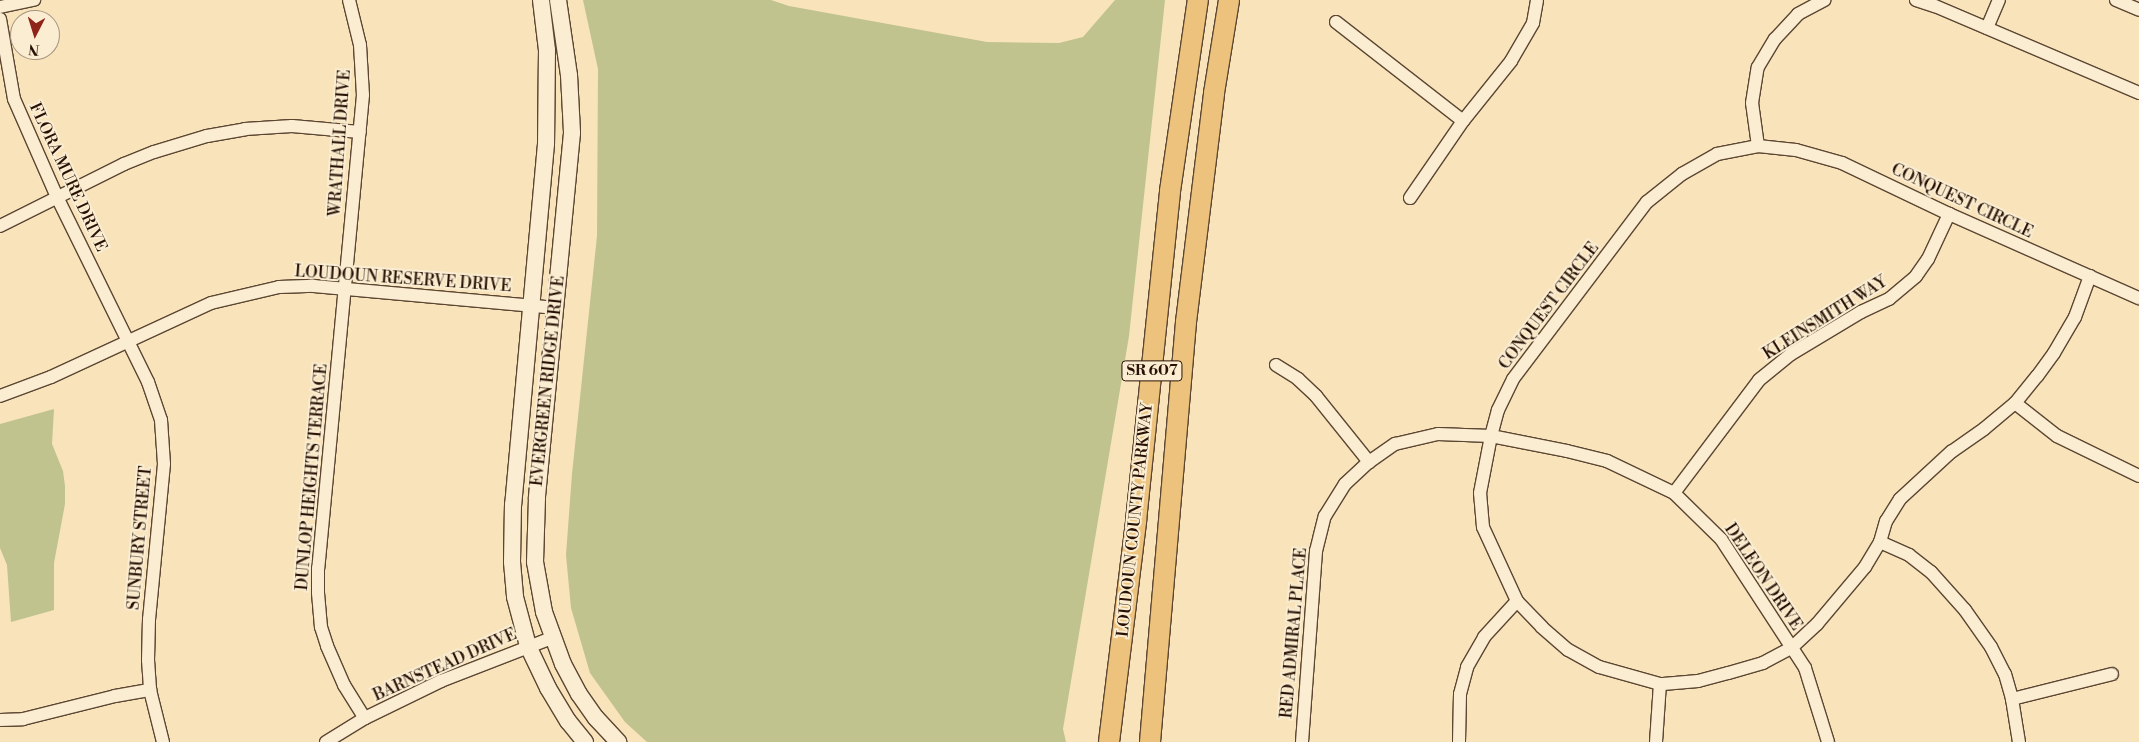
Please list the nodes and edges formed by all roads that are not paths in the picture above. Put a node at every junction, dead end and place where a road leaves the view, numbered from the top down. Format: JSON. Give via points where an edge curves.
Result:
{"nodes":[{"id":1,"x":34,"y":0,"type":"edge"},
{"id":2,"x":350,"y":0,"type":"edge"},
{"id":3,"x":541,"y":0,"type":"edge"},
{"id":4,"x":558,"y":0,"type":"edge"},
{"id":5,"x":1198,"y":0,"type":"edge"},
{"id":6,"x":1229,"y":0,"type":"edge"},
{"id":7,"x":1537,"y":0,"type":"edge"},
{"id":8,"x":1824,"y":0,"type":"edge"},
{"id":9,"x":1916,"y":0,"type":"edge"},
{"id":10,"x":1999,"y":0,"type":"edge"},
{"id":11,"x":2116,"y":0,"type":"edge"},
{"id":12,"x":0,"y":7,"type":"edge"},
{"id":13,"x":2139,"y":10,"type":"edge"},
{"id":14,"x":0,"y":19,"type":"edge"},
{"id":15,"x":1336,"y":22,"type":"dead end"},
{"id":16,"x":1987,"y":28,"type":"junction"},
{"id":17,"x":2139,"y":93,"type":"edge"},
{"id":18,"x":1463,"y":121,"type":"junction"},
{"id":19,"x":360,"y":132,"type":"junction"},
{"id":20,"x":1758,"y":146,"type":"junction"},
{"id":21,"x":57,"y":197,"type":"junction"},
{"id":22,"x":1410,"y":198,"type":"dead end"},
{"id":23,"x":1948,"y":214,"type":"junction"},
{"id":24,"x":0,"y":226,"type":"edge"},
{"id":25,"x":2090,"y":276,"type":"junction"},
{"id":26,"x":344,"y":289,"type":"junction"},
{"id":27,"x":2139,"y":298,"type":"edge"},
{"id":28,"x":532,"y":306,"type":"junction"},
{"id":29,"x":556,"y":308,"type":"junction"},
{"id":30,"x":128,"y":342,"type":"junction"},
{"id":31,"x":1276,"y":364,"type":"dead end"},
{"id":32,"x":0,"y":396,"type":"edge"},
{"id":33,"x":2015,"y":404,"type":"junction"},
{"id":34,"x":1491,"y":436,"type":"junction"},
{"id":35,"x":1369,"y":462,"type":"junction"},
{"id":36,"x":2139,"y":476,"type":"edge"},
{"id":37,"x":1674,"y":493,"type":"junction"},
{"id":38,"x":1880,"y":542,"type":"junction"},
{"id":39,"x":1517,"y":601,"type":"junction"},
{"id":40,"x":552,"y":638,"type":"junction"},
{"id":41,"x":528,"y":646,"type":"junction"},
{"id":42,"x":1791,"y":648,"type":"junction"},
{"id":43,"x":2112,"y":674,"type":"dead end"},
{"id":44,"x":1660,"y":684,"type":"junction"},
{"id":45,"x":150,"y":690,"type":"junction"},
{"id":46,"x":2012,"y":699,"type":"junction"},
{"id":47,"x":365,"y":718,"type":"junction"},
{"id":48,"x":0,"y":720,"type":"edge"},
{"id":49,"x":163,"y":742,"type":"edge"},
{"id":50,"x":326,"y":742,"type":"edge"},
{"id":51,"x":585,"y":742,"type":"edge"},
{"id":52,"x":618,"y":742,"type":"edge"},
{"id":53,"x":1110,"y":742,"type":"edge"},
{"id":54,"x":1150,"y":742,"type":"edge"},
{"id":55,"x":1302,"y":742,"type":"edge"},
{"id":56,"x":1459,"y":742,"type":"edge"},
{"id":57,"x":1656,"y":742,"type":"edge"},
{"id":58,"x":1828,"y":742,"type":"edge"},
{"id":59,"x":2019,"y":742,"type":"edge"}],
"edges":[{"from":1,"to":12,"type":"street"},
{"from":2,"to":19,"type":"street","name":"WRATHALL DRIVE","via":[[362,72]]},
{"from":3,"to":28,"type":"street","name":"EVERGREEN RIDGE DRIVE","via":[[548,87]]},
{"from":4,"to":29,"type":"street","name":"EVERGREEN RIDGE DRIVE","via":[[570,75],[572,133]]},
{"from":5,"to":53,"type":"main road","name":"LOUDOUN COUNTY PARKWAY","number":"SR 607","via":[[1170,191]]},
{"from":6,"to":54,"type":"main road","name":"LOUDOUN COUNTY PARKWAY","number":"SR 607","via":[[1214,93],[1186,322]]},
{"from":7,"to":18,"type":"street","via":[[1533,23],[1511,61]]},
{"from":8,"to":20,"type":"street","via":[[1798,14],[1775,39],[1758,67],[1752,103]]},
{"from":9,"to":16,"type":"street"},
{"from":10,"to":16,"type":"street"},
{"from":11,"to":13,"type":"street"},
{"from":14,"to":21,"type":"street","name":"FLORA MURE DRIVE","via":[[14,99]]},
{"from":15,"to":18,"type":"street"},
{"from":16,"to":17,"type":"street"},
{"from":18,"to":22,"type":"street"},
{"from":19,"to":21,"type":"street","via":[[292,126],[207,136],[154,152]]},
{"from":19,"to":26,"type":"street","name":"WRATHALL DRIVE"},
{"from":20,"to":23,"type":"street","name":"CONQUEST CIRCLE","via":[[1796,150],[1842,164]]},
{"from":20,"to":34,"type":"street","name":"CONQUEST CIRCLE","via":[[1718,154],[1682,174],[1647,202],[1513,379],[1498,410]]},
{"from":21,"to":24,"type":"street"},
{"from":21,"to":30,"type":"street","name":"FLORA MURE DRIVE"},
{"from":23,"to":25,"type":"street","name":"CONQUEST CIRCLE"},
{"from":23,"to":37,"type":"street","name":"KLEINSMITH WAY","via":[[1928,259],[1916,276],[1889,299],[1791,354],[1759,380]]},
{"from":25,"to":27,"type":"street","name":"CONQUEST CIRCLE"},
{"from":25,"to":33,"type":"street","name":"CONQUEST CIRCLE","via":[[2075,317],[2054,353]]},
{"from":26,"to":28,"type":"street","name":"LOUDOUN RESERVE DRIVE"},
{"from":26,"to":30,"type":"street","name":"LOUDOUN RESERVE DRIVE","via":[[279,287],[247,293],[211,303]]},
{"from":26,"to":47,"type":"street","name":"DUNLOP HEIGHTS TERRACE","via":[[318,593],[321,627],[327,646],[344,685]]},
{"from":28,"to":29,"type":"street","name":"LOUDOUN RESERVE DRIVE"},
{"from":28,"to":41,"type":"street","name":"EVERGREEN RIDGE DRIVE","via":[[511,538],[515,597]]},
{"from":29,"to":40,"type":"street","name":"EVERGREEN RIDGE DRIVE","via":[[535,540],[538,585]]},
{"from":30,"to":32,"type":"street","name":"LOUDOUN RESERVE DRIVE"},
{"from":30,"to":45,"type":"street","name":"SUNBURY STREET","via":[[148,382],[160,420],[164,464],[149,620]]},
{"from":31,"to":35,"type":"street","via":[[1316,396]]},
{"from":33,"to":36,"type":"street","via":[[2058,436]]},
{"from":33,"to":38,"type":"street","name":"CONQUEST CIRCLE","via":[[1952,451],[1900,499],[1886,521]]},
{"from":34,"to":35,"type":"street","name":"RED ADMIRAL PLACE","via":[[1438,434],[1395,444]]},
{"from":34,"to":37,"type":"street","name":"DELEON DRIVE","via":[[1606,461]]},
{"from":34,"to":39,"type":"street","name":"CONQUEST CIRCLE","via":[[1480,493],[1483,527]]},
{"from":35,"to":55,"type":"street","name":"RED ADMIRAL PLACE","via":[[1345,484],[1325,516],[1316,551]]},
{"from":37,"to":42,"type":"street","name":"DELEON DRIVE","via":[[1720,539]]},
{"from":38,"to":42,"type":"street","name":"CONQUEST CIRCLE","via":[[1839,599]]},
{"from":38,"to":46,"type":"street","via":[[1909,555],[1931,572],[1965,610],[1992,647]]},
{"from":39,"to":44,"type":"street","name":"CONQUEST CIRCLE","via":[[1568,650],[1599,667]]},
{"from":39,"to":56,"type":"street","via":[[1484,637],[1467,667],[1460,694]]},
{"from":40,"to":41,"type":"street","name":"BARNSTEAD DRIVE"},
{"from":40,"to":52,"type":"street","name":"EVERGREEN RIDGE DRIVE","via":[[579,694]]},
{"from":41,"to":47,"type":"street","name":"BARNSTEAD DRIVE","via":[[441,681]]},
{"from":41,"to":51,"type":"street","name":"EVERGREEN RIDGE DRIVE","via":[[549,691]]},
{"from":42,"to":44,"type":"street","name":"CONQUEST CIRCLE","via":[[1763,663],[1728,673],[1698,681]]},
{"from":42,"to":58,"type":"street","name":"DELEON DRIVE","via":[[1805,668]]},
{"from":43,"to":46,"type":"street"},
{"from":44,"to":57,"type":"street"},
{"from":45,"to":48,"type":"street","via":[[23,719]]},
{"from":45,"to":49,"type":"street","name":"SUNBURY STREET"},
{"from":46,"to":59,"type":"street"},
{"from":47,"to":50,"type":"street","name":"BARNSTEAD DRIVE"}]}
